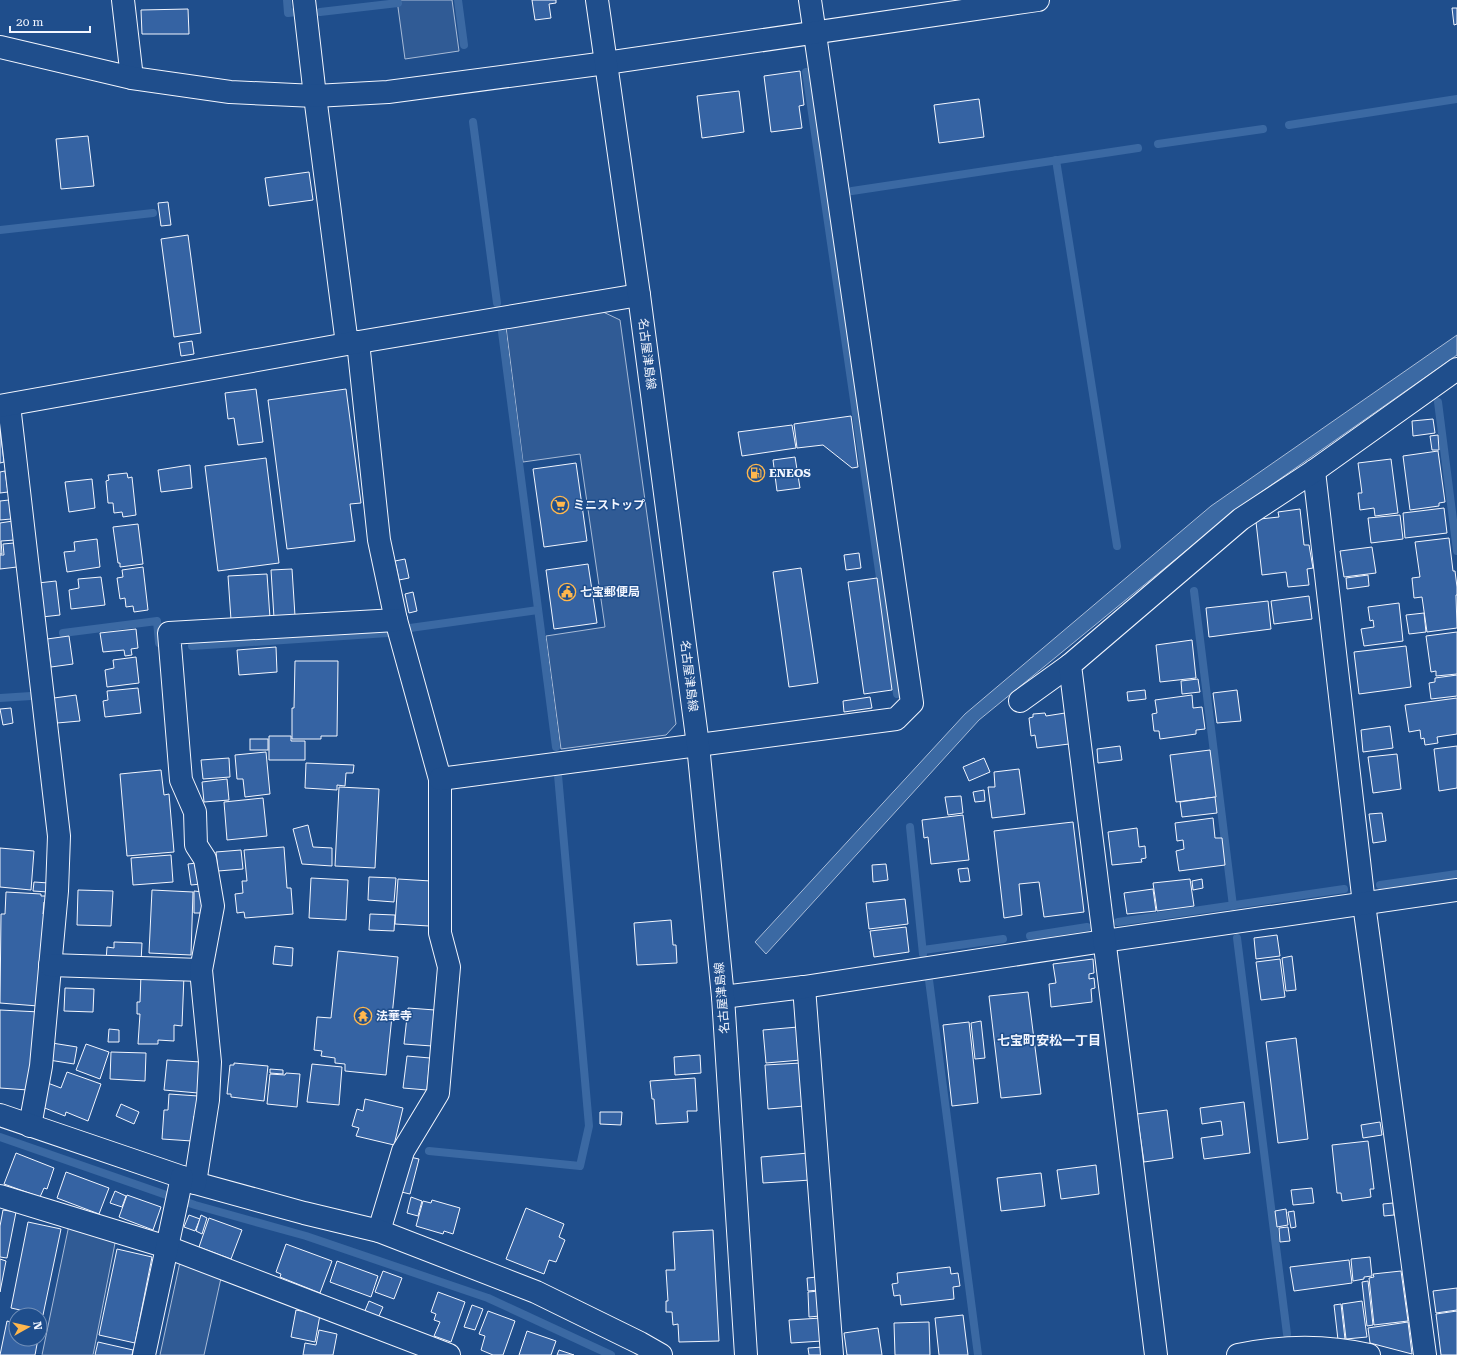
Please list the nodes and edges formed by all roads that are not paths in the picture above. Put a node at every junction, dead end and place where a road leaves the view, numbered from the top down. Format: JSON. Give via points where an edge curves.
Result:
{"nodes":[{"id":1,"x":123,"y":0,"type":"edge"},
{"id":2,"x":304,"y":0,"type":"edge"},
{"id":3,"x":597,"y":0,"type":"edge"},
{"id":4,"x":810,"y":0,"type":"edge"},
{"id":5,"x":1038,"y":0,"type":"edge"},
{"id":6,"x":815,"y":32,"type":"junction"},
{"id":7,"x":0,"y":47,"type":"edge"},
{"id":8,"x":606,"y":63,"type":"junction"},
{"id":9,"x":132,"y":78,"type":"junction"},
{"id":10,"x":315,"y":96,"type":"junction"},
{"id":11,"x":639,"y":295,"type":"junction"},
{"id":12,"x":352,"y":343,"type":"junction"},
{"id":13,"x":1457,"y":369,"type":"edge"},
{"id":14,"x":4,"y":405,"type":"edge"},
{"id":15,"x":1314,"y":471,"type":"junction"},
{"id":16,"x":396,"y":620,"type":"junction"},
{"id":17,"x":1070,"y":665,"type":"junction"},
{"id":18,"x":1020,"y":701,"type":"dead end"},
{"id":19,"x":698,"y":745,"type":"junction"},
{"id":20,"x":440,"y":779,"type":"junction"},
{"id":21,"x":1457,"y":890,"type":"edge"},
{"id":22,"x":1364,"y":904,"type":"junction"},
{"id":23,"x":1104,"y":941,"type":"junction"},
{"id":24,"x":50,"y":964,"type":"junction"},
{"id":25,"x":201,"y":970,"type":"junction"},
{"id":26,"x":804,"y":987,"type":"junction"},
{"id":27,"x":723,"y":997,"type":"junction"},
{"id":28,"x":0,"y":1115,"type":"edge"},
{"id":29,"x":30,"y":1126,"type":"junction"},
{"id":30,"x":186,"y":1182,"type":"junction"},
{"id":31,"x":0,"y":1196,"type":"edge"},
{"id":32,"x":379,"y":1230,"type":"junction"},
{"id":33,"x":167,"y":1248,"type":"junction"},
{"id":34,"x":635,"y":1350,"type":"edge"},
{"id":35,"x":144,"y":1355,"type":"edge"},
{"id":36,"x":449,"y":1355,"type":"edge"},
{"id":37,"x":661,"y":1355,"type":"edge"},
{"id":38,"x":746,"y":1355,"type":"edge"},
{"id":39,"x":832,"y":1355,"type":"edge"},
{"id":40,"x":1156,"y":1355,"type":"edge"},
{"id":41,"x":1238,"y":1355,"type":"edge"},
{"id":42,"x":1369,"y":1355,"type":"edge"},
{"id":43,"x":1425,"y":1355,"type":"edge"}],
"edges":[{"from":1,"to":9,"type":"street"},
{"from":2,"to":10,"type":"street"},
{"from":3,"to":8,"type":"street","name":"名古屋津島線"},
{"from":4,"to":6,"type":"street"},
{"from":5,"to":6,"type":"street"},
{"from":6,"to":8,"type":"street"},
{"from":6,"to":19,"type":"street","via":[[912,703],[896,719]]},
{"from":7,"to":9,"type":"street"},
{"from":8,"to":10,"type":"street","via":[[388,92]]},
{"from":8,"to":11,"type":"street","name":"名古屋津島線"},
{"from":9,"to":10,"type":"street","via":[[230,92]]},
{"from":10,"to":12,"type":"street"},
{"from":11,"to":12,"type":"street"},
{"from":11,"to":19,"type":"street","name":"名古屋津島線"},
{"from":12,"to":14,"type":"street"},
{"from":12,"to":16,"type":"street","via":[[379,540]]},
{"from":13,"to":15,"type":"street"},
{"from":14,"to":24,"type":"street","via":[[59,836]]},
{"from":15,"to":17,"type":"street","via":[[1241,519]]},
{"from":15,"to":22,"type":"street"},
{"from":16,"to":20,"type":"street"},
{"from":16,"to":25,"type":"street","via":[[169,634],[181,780],[195,812],[196,844],[205,859],[213,906]]},
{"from":17,"to":18,"type":"street"},
{"from":17,"to":23,"type":"street"},
{"from":19,"to":20,"type":"street"},
{"from":19,"to":27,"type":"street","name":"名古屋津島線"},
{"from":20,"to":32,"type":"street","via":[[440,933],[449,967],[438,1093],[403,1151]]},
{"from":21,"to":22,"type":"street"},
{"from":22,"to":23,"type":"street"},
{"from":22,"to":43,"type":"street"},
{"from":23,"to":26,"type":"street"},
{"from":23,"to":40,"type":"street"},
{"from":24,"to":25,"type":"street"},
{"from":24,"to":29,"type":"street","via":[[41,1066]]},
{"from":25,"to":30,"type":"street","via":[[210,1062],[208,1100]]},
{"from":26,"to":27,"type":"street"},
{"from":26,"to":39,"type":"street"},
{"from":27,"to":38,"type":"street","name":"名古屋津島線"},
{"from":28,"to":29,"type":"street"},
{"from":29,"to":30,"type":"street"},
{"from":30,"to":32,"type":"street"},
{"from":30,"to":33,"type":"street","via":[[175,1210]]},
{"from":31,"to":33,"type":"street"},
{"from":32,"to":34,"type":"street","via":[[536,1292]]},
{"from":33,"to":35,"type":"street"},
{"from":33,"to":36,"type":"street"},
{"from":34,"to":37,"type":"street"},
{"from":41,"to":42,"type":"street","via":[[1281,1348],[1312,1348]]}]}
